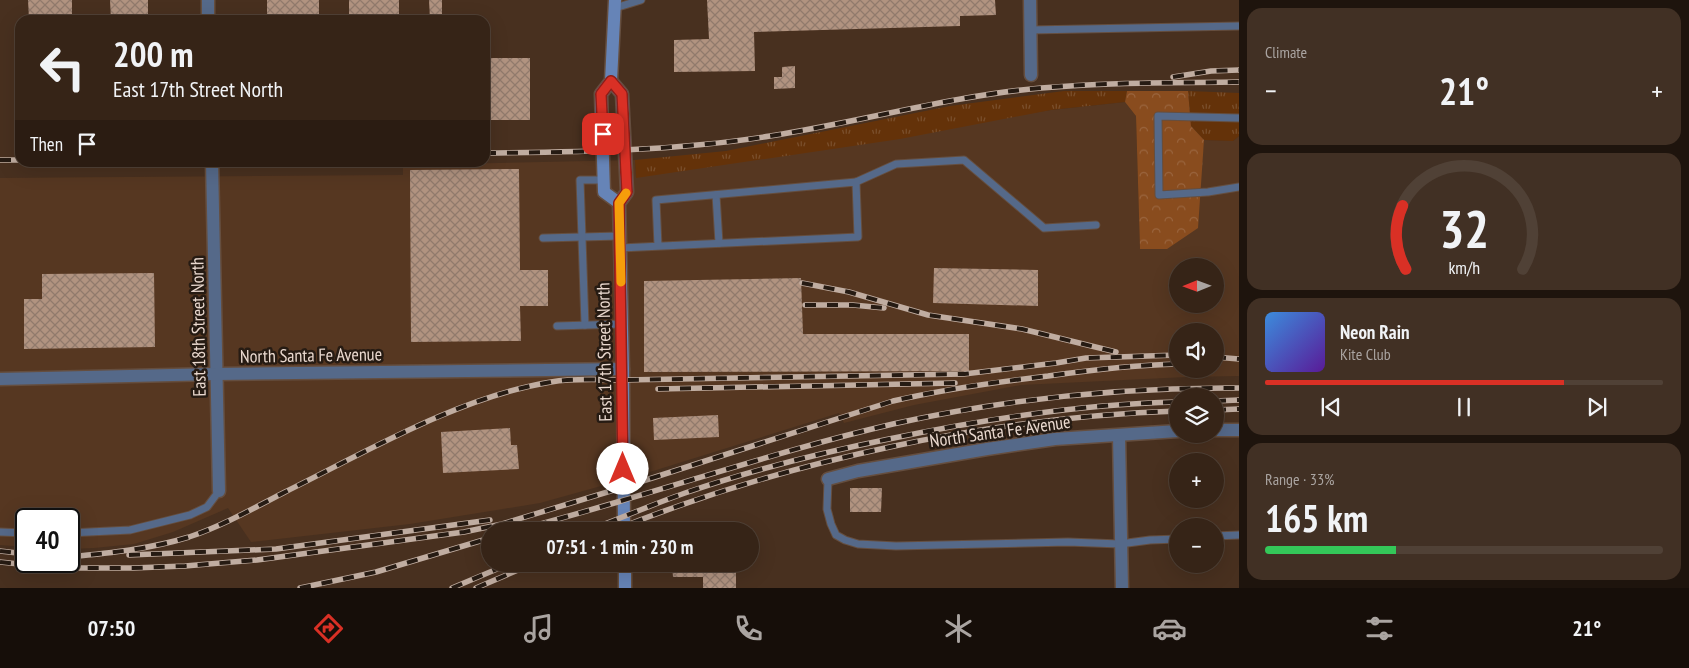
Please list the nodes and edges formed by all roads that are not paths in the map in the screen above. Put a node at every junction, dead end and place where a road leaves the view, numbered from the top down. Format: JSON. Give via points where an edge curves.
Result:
{"nodes":[{"id":1,"x":208,"y":0,"type":"edge"},
{"id":2,"x":641,"y":0,"type":"edge"},
{"id":3,"x":1030,"y":0,"type":"edge"},
{"id":4,"x":615,"y":4,"type":"edge"},
{"id":5,"x":208,"y":15,"type":"edge"},
{"id":6,"x":1239,"y":26,"type":"edge"},
{"id":7,"x":1030,"y":30,"type":"junction"},
{"id":8,"x":1031,"y":75,"type":"dead end"},
{"id":9,"x":611,"y":81,"type":"junction"},
{"id":10,"x":1239,"y":118,"type":"edge"},
{"id":11,"x":212,"y":167,"type":"edge"},
{"id":12,"x":603,"y":180,"type":"junction"},
{"id":13,"x":856,"y":182,"type":"junction"},
{"id":14,"x":1239,"y":187,"type":"edge"},
{"id":15,"x":716,"y":195,"type":"junction"},
{"id":16,"x":619,"y":203,"type":"junction"},
{"id":17,"x":1096,"y":225,"type":"dead end"},
{"id":18,"x":582,"y":237,"type":"junction"},
{"id":19,"x":543,"y":238,"type":"dead end"},
{"id":20,"x":620,"y":242,"type":"junction"},
{"id":21,"x":720,"y":243,"type":"junction"},
{"id":22,"x":658,"y":246,"type":"junction"},
{"id":23,"x":622,"y":324,"type":"junction"},
{"id":24,"x":585,"y":325,"type":"junction"},
{"id":25,"x":557,"y":326,"type":"dead end"},
{"id":26,"x":623,"y":369,"type":"junction"},
{"id":27,"x":216,"y":374,"type":"junction"},
{"id":28,"x":0,"y":379,"type":"edge"},
{"id":29,"x":1224,"y":430,"type":"edge"},
{"id":30,"x":1239,"y":430,"type":"edge"},
{"id":31,"x":1169,"y":432,"type":"edge"},
{"id":32,"x":1119,"y":436,"type":"junction"},
{"id":33,"x":828,"y":479,"type":"joint"},
{"id":34,"x":219,"y":491,"type":"joint"},
{"id":35,"x":624,"y":522,"type":"edge"},
{"id":36,"x":0,"y":532,"type":"edge"},
{"id":37,"x":80,"y":532,"type":"edge"},
{"id":38,"x":15,"y":533,"type":"edge"},
{"id":39,"x":1239,"y":535,"type":"edge"},
{"id":40,"x":1224,"y":536,"type":"edge"},
{"id":41,"x":1169,"y":539,"type":"edge"},
{"id":42,"x":1120,"y":544,"type":"junction"},
{"id":43,"x":625,"y":572,"type":"edge"},
{"id":44,"x":625,"y":588,"type":"edge"},
{"id":45,"x":1122,"y":588,"type":"edge"}],
"edges":[{"from":1,"to":5,"type":"street"},
{"from":2,"to":4,"type":"lane","via":[[629,5]]},
{"from":3,"to":7,"type":"street"},
{"from":4,"to":9,"type":"street"},
{"from":6,"to":7,"type":"lane"},
{"from":7,"to":8,"type":"street"},
{"from":9,"to":12,"type":"street","via":[[601,94]]},
{"from":9,"to":16,"type":"street","name":"East 17th Street North","via":[[622,94],[627,192]]},
{"from":10,"to":14,"type":"lane","via":[[1158,116],[1159,195]]},
{"from":11,"to":27,"type":"street","name":"East 18th Street North"},
{"from":12,"to":16,"type":"street","via":[[604,192]]},
{"from":12,"to":18,"type":"lane","via":[[580,180]]},
{"from":13,"to":15,"type":"lane"},
{"from":13,"to":17,"type":"lane","via":[[896,164],[964,160],[1044,228]]},
{"from":13,"to":21,"type":"lane","via":[[858,237]]},
{"from":15,"to":21,"type":"lane"},
{"from":15,"to":22,"type":"lane","via":[[656,200]]},
{"from":16,"to":20,"type":"street","name":"East 17th Street North"},
{"from":18,"to":19,"type":"lane"},
{"from":18,"to":20,"type":"lane"},
{"from":18,"to":24,"type":"lane"},
{"from":20,"to":22,"type":"lane"},
{"from":20,"to":23,"type":"street","name":"East 17th Street North"},
{"from":21,"to":22,"type":"lane"},
{"from":23,"to":24,"type":"lane"},
{"from":23,"to":26,"type":"street","name":"East 17th Street North"},
{"from":24,"to":25,"type":"lane"},
{"from":26,"to":27,"type":"street","name":"North Santa Fe Avenue"},
{"from":26,"to":35,"type":"street","name":"East 17th Street North"},
{"from":27,"to":28,"type":"street","name":"North Santa Fe Avenue"},
{"from":27,"to":34,"type":"street","name":"East 18th Street North"},
{"from":29,"to":30,"type":"street"},
{"from":31,"to":32,"type":"street","name":"North Santa Fe Avenue"},
{"from":32,"to":33,"type":"street","name":"North Santa Fe Avenue","via":[[1055,439],[987,449]]},
{"from":32,"to":42,"type":"street"},
{"from":33,"to":42,"type":"lane","via":[[826,509],[836,535],[858,544]]},
{"from":34,"to":37,"type":"lane","via":[[207,507],[190,515],[130,530]]},
{"from":36,"to":38,"type":"lane"},
{"from":39,"to":40,"type":"lane"},
{"from":41,"to":42,"type":"lane"},
{"from":42,"to":45,"type":"street"},
{"from":43,"to":44,"type":"street"}]}
